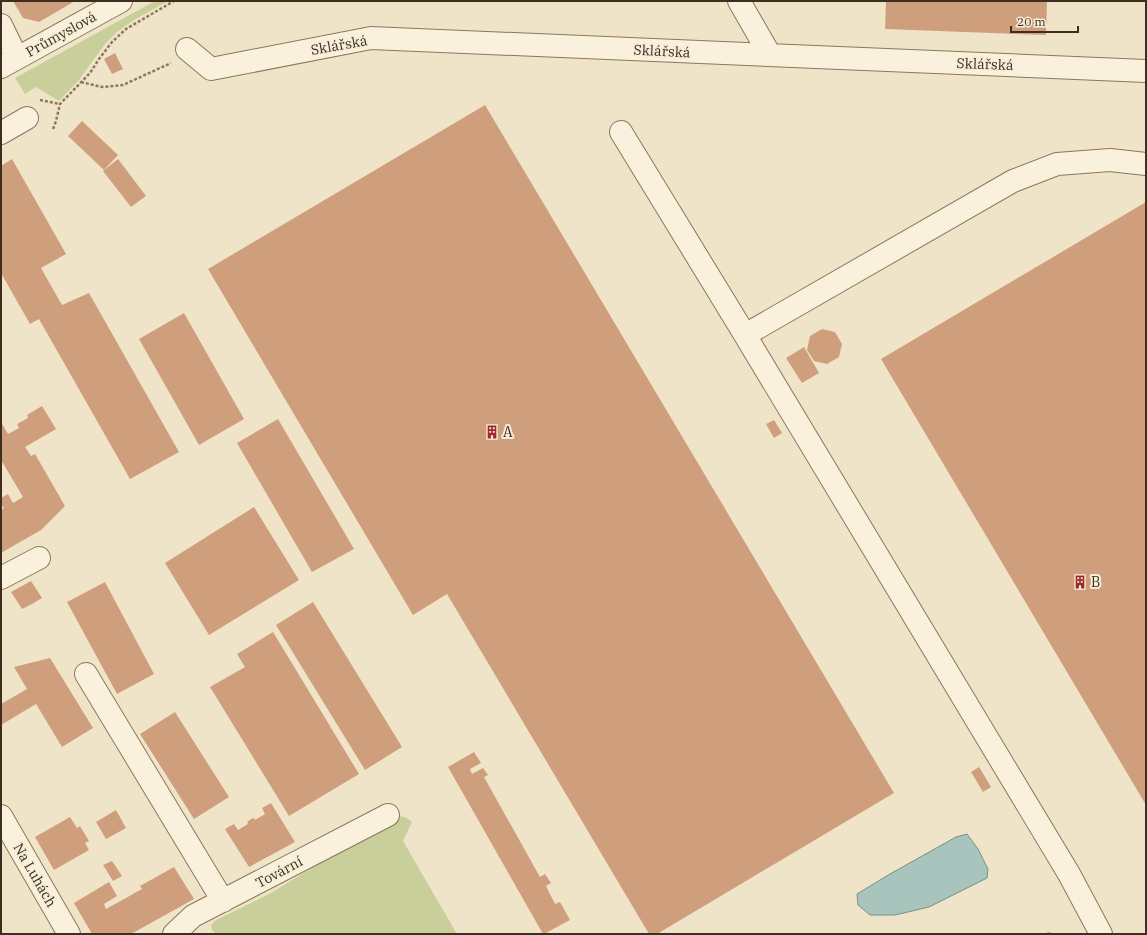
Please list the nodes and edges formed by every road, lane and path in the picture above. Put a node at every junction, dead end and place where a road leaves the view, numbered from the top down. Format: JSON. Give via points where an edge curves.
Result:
{"nodes":[{"id":1,"x":121,"y":1,"type":"edge"},
{"id":2,"x":174,"y":1,"type":"edge"},
{"id":3,"x":739,"y":1,"type":"edge"},
{"id":4,"x":1,"y":25,"type":"edge"},
{"id":5,"x":190,"y":51,"type":"joint"},
{"id":6,"x":770,"y":56,"type":"junction"},
{"id":7,"x":9,"y":62,"type":"edge"},
{"id":8,"x":1146,"y":70,"type":"edge"},
{"id":9,"x":81,"y":82,"type":"junction"},
{"id":10,"x":27,"y":118,"type":"dead end"},
{"id":11,"x":53,"y":129,"type":"dead end"},
{"id":12,"x":621,"y":132,"type":"dead end"},
{"id":13,"x":1,"y":133,"type":"edge"},
{"id":14,"x":1146,"y":164,"type":"edge"},
{"id":15,"x":744,"y":335,"type":"junction"},
{"id":16,"x":39,"y":558,"type":"dead end"},
{"id":17,"x":1,"y":578,"type":"edge"},
{"id":18,"x":86,"y":674,"type":"dead end"},
{"id":19,"x":388,"y":815,"type":"dead end"},
{"id":20,"x":1,"y":816,"type":"edge"},
{"id":21,"x":223,"y":901,"type":"junction"},
{"id":22,"x":1052,"y":933,"type":"edge"},
{"id":23,"x":69,"y":934,"type":"edge"},
{"id":24,"x":174,"y":934,"type":"edge"},
{"id":25,"x":1048,"y":934,"type":"edge"},
{"id":26,"x":1101,"y":934,"type":"edge"}],
"edges":[{"from":1,"to":7,"type":"street","name":"Průmyslová"},
{"from":2,"to":9,"type":"path","via":[[126,29],[112,42]]},
{"from":3,"to":6,"type":"street"},
{"from":4,"to":7,"type":"street"},
{"from":5,"to":6,"type":"street","name":"Sklářská","via":[[211,69],[371,38]]},
{"from":5,"to":9,"type":"path","via":[[123,85],[102,87]]},
{"from":6,"to":8,"type":"street","name":"Sklářská"},
{"from":9,"to":11,"type":"path","via":[[60,104]]},
{"from":10,"to":13,"type":"street"},
{"from":12,"to":15,"type":"street"},
{"from":14,"to":15,"type":"street","via":[[1110,160],[1057,164],[1013,181]]},
{"from":15,"to":26,"type":"street","via":[[1069,874]]},
{"from":16,"to":17,"type":"street"},
{"from":18,"to":21,"type":"street"},
{"from":19,"to":21,"type":"street","name":"Tovární"},
{"from":20,"to":23,"type":"street","name":"Na Luhách"},
{"from":21,"to":24,"type":"street","name":"Tovární","via":[[193,916]]},
{"from":22,"to":25,"type":"path"}]}
